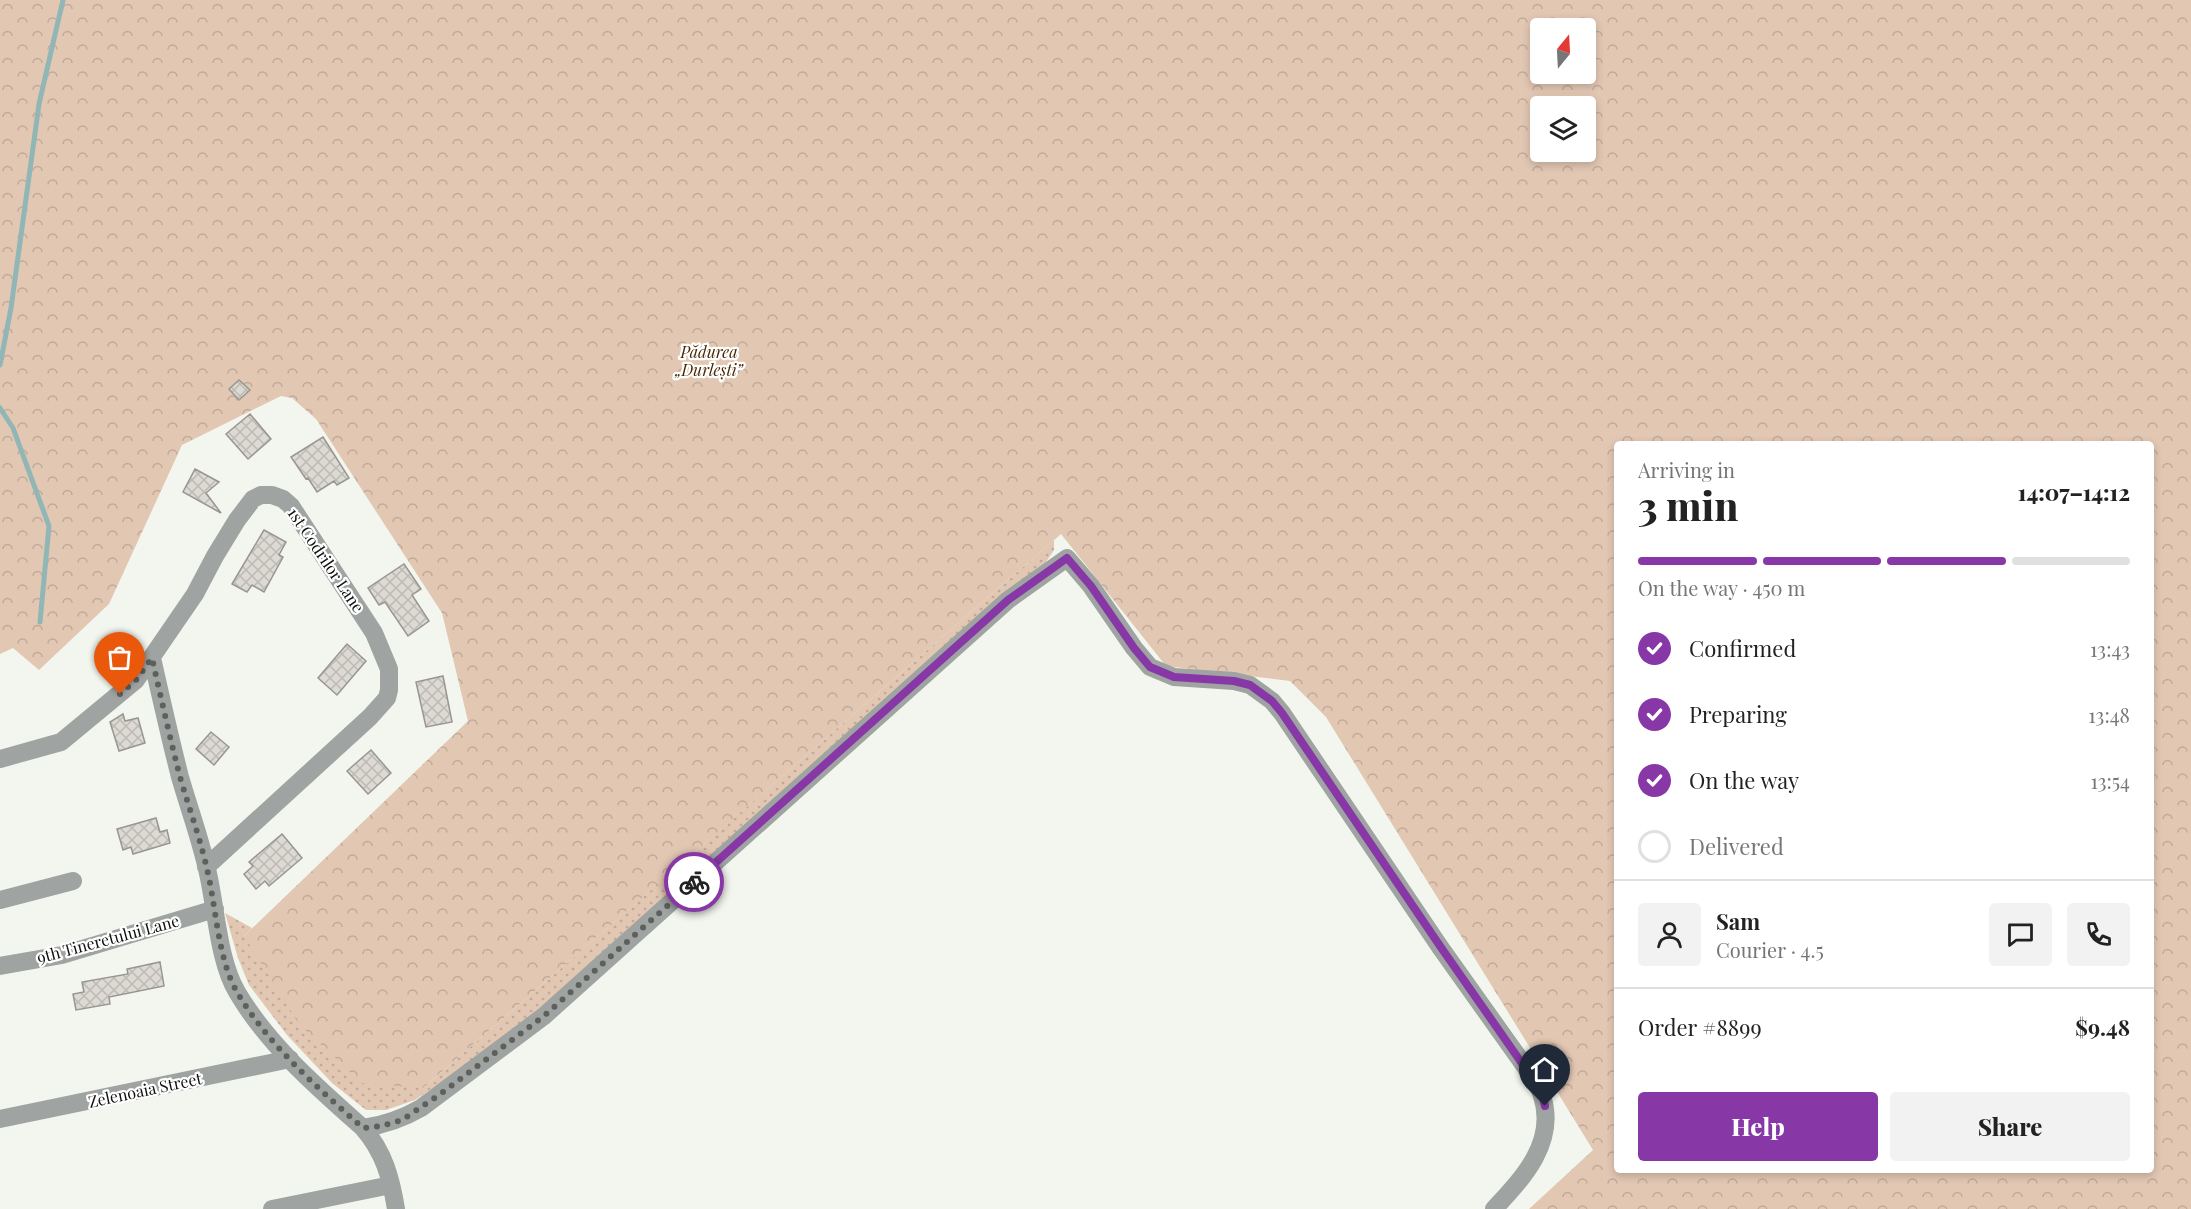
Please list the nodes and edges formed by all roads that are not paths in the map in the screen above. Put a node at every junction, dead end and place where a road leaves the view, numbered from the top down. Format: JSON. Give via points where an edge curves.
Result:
{"nodes":[{"id":1,"x":152,"y":658,"type":"junction"},
{"id":2,"x":0,"y":759,"type":"edge"},
{"id":3,"x":206,"y":867,"type":"junction"},
{"id":4,"x":73,"y":881,"type":"dead end"},
{"id":5,"x":0,"y":900,"type":"edge"},
{"id":6,"x":215,"y":909,"type":"junction"},
{"id":7,"x":0,"y":966,"type":"edge"},
{"id":8,"x":290,"y":1059,"type":"junction"},
{"id":9,"x":0,"y":1119,"type":"edge"},
{"id":10,"x":363,"y":1128,"type":"junction"},
{"id":11,"x":391,"y":1185,"type":"junction"},
{"id":12,"x":272,"y":1209,"type":"edge"},
{"id":13,"x":396,"y":1209,"type":"edge"},
{"id":14,"x":1494,"y":1209,"type":"edge"}],
"edges":[{"from":1,"to":2,"type":"street","via":[[136,680],[61,742]]},
{"from":1,"to":3,"type":"street"},
{"from":1,"to":3,"type":"street","name":"1st Codrilor Lane","via":[[195,594],[237,520],[253,500],[272,495],[291,506],[374,633],[389,669],[389,690],[382,704]]},
{"from":3,"to":6,"type":"street"},
{"from":4,"to":5,"type":"street"},
{"from":6,"to":7,"type":"street","name":"9th Tineretului Lane","via":[[62,955]]},
{"from":6,"to":8,"type":"street","via":[[227,971],[237,992]]},
{"from":8,"to":9,"type":"street","name":"Zelenoaia Street"},
{"from":8,"to":10,"type":"street"},
{"from":10,"to":11,"type":"street","via":[[384,1159]]},
{"from":10,"to":14,"type":"street","via":[[402,1120],[544,1016],[1008,600],[1067,558],[1150,667],[1174,677],[1250,685],[1277,707],[1542,1093],[1543,1143],[1536,1158]]},
{"from":11,"to":12,"type":"street"},
{"from":11,"to":13,"type":"street"}]}
